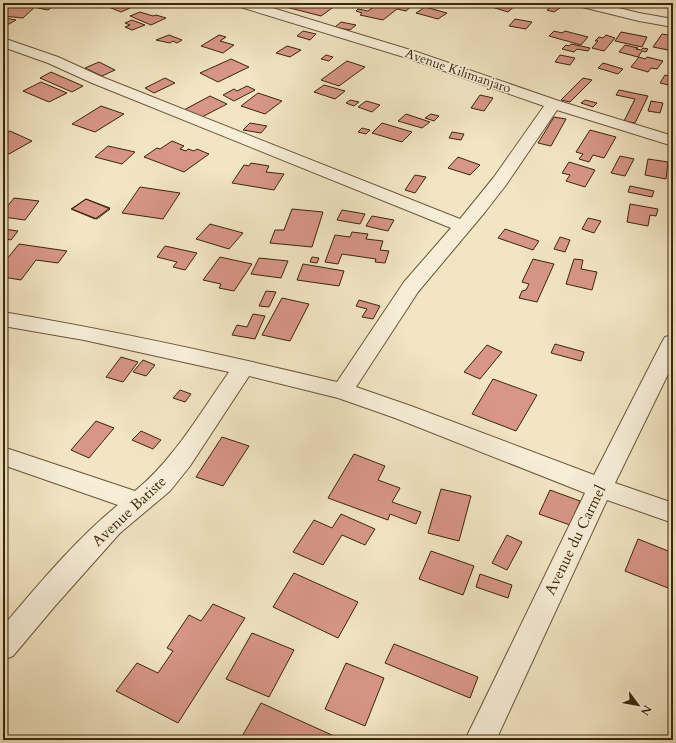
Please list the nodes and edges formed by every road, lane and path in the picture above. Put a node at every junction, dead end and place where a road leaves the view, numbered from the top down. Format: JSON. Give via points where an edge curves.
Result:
{"nodes":[{"id":1,"x":242,"y":3,"type":"edge"},
{"id":2,"x":583,"y":3,"type":"edge"},
{"id":3,"x":673,"y":23,"type":"edge"},
{"id":4,"x":3,"y":42,"type":"edge"},
{"id":5,"x":553,"y":104,"type":"junction"},
{"id":6,"x":673,"y":141,"type":"edge"},
{"id":7,"x":462,"y":226,"type":"junction"},
{"id":8,"x":3,"y":319,"type":"edge"},
{"id":9,"x":673,"y":342,"type":"edge"},
{"id":10,"x":244,"y":367,"type":"junction"},
{"id":11,"x":342,"y":391,"type":"junction"},
{"id":12,"x":3,"y":456,"type":"edge"},
{"id":13,"x":600,"y":488,"type":"junction"},
{"id":14,"x":138,"y":502,"type":"junction"},
{"id":15,"x":673,"y":513,"type":"edge"},
{"id":16,"x":3,"y":647,"type":"edge"},
{"id":17,"x":480,"y":740,"type":"edge"}],
"edges":[{"from":1,"to":5,"type":"street","name":"Avenue Kilimanjaro","via":[[412,55]]},
{"from":2,"to":3,"type":"street"},
{"from":4,"to":7,"type":"street"},
{"from":5,"to":6,"type":"street","name":"Avenue Kilimanjaro"},
{"from":5,"to":7,"type":"street","via":[[500,182]]},
{"from":7,"to":11,"type":"street","via":[[411,287]]},
{"from":8,"to":10,"type":"street","via":[[84,333]]},
{"from":9,"to":13,"type":"street","name":"Avenue du Carmel"},
{"from":10,"to":11,"type":"street"},
{"from":10,"to":14,"type":"street","name":"Avenue Batiste","via":[[182,459],[161,484]]},
{"from":11,"to":13,"type":"street"},
{"from":12,"to":14,"type":"street"},
{"from":13,"to":15,"type":"street"},
{"from":13,"to":17,"type":"street","name":"Avenue du Carmel"},
{"from":14,"to":16,"type":"street","name":"Avenue Batiste","via":[[106,531]]}]}
